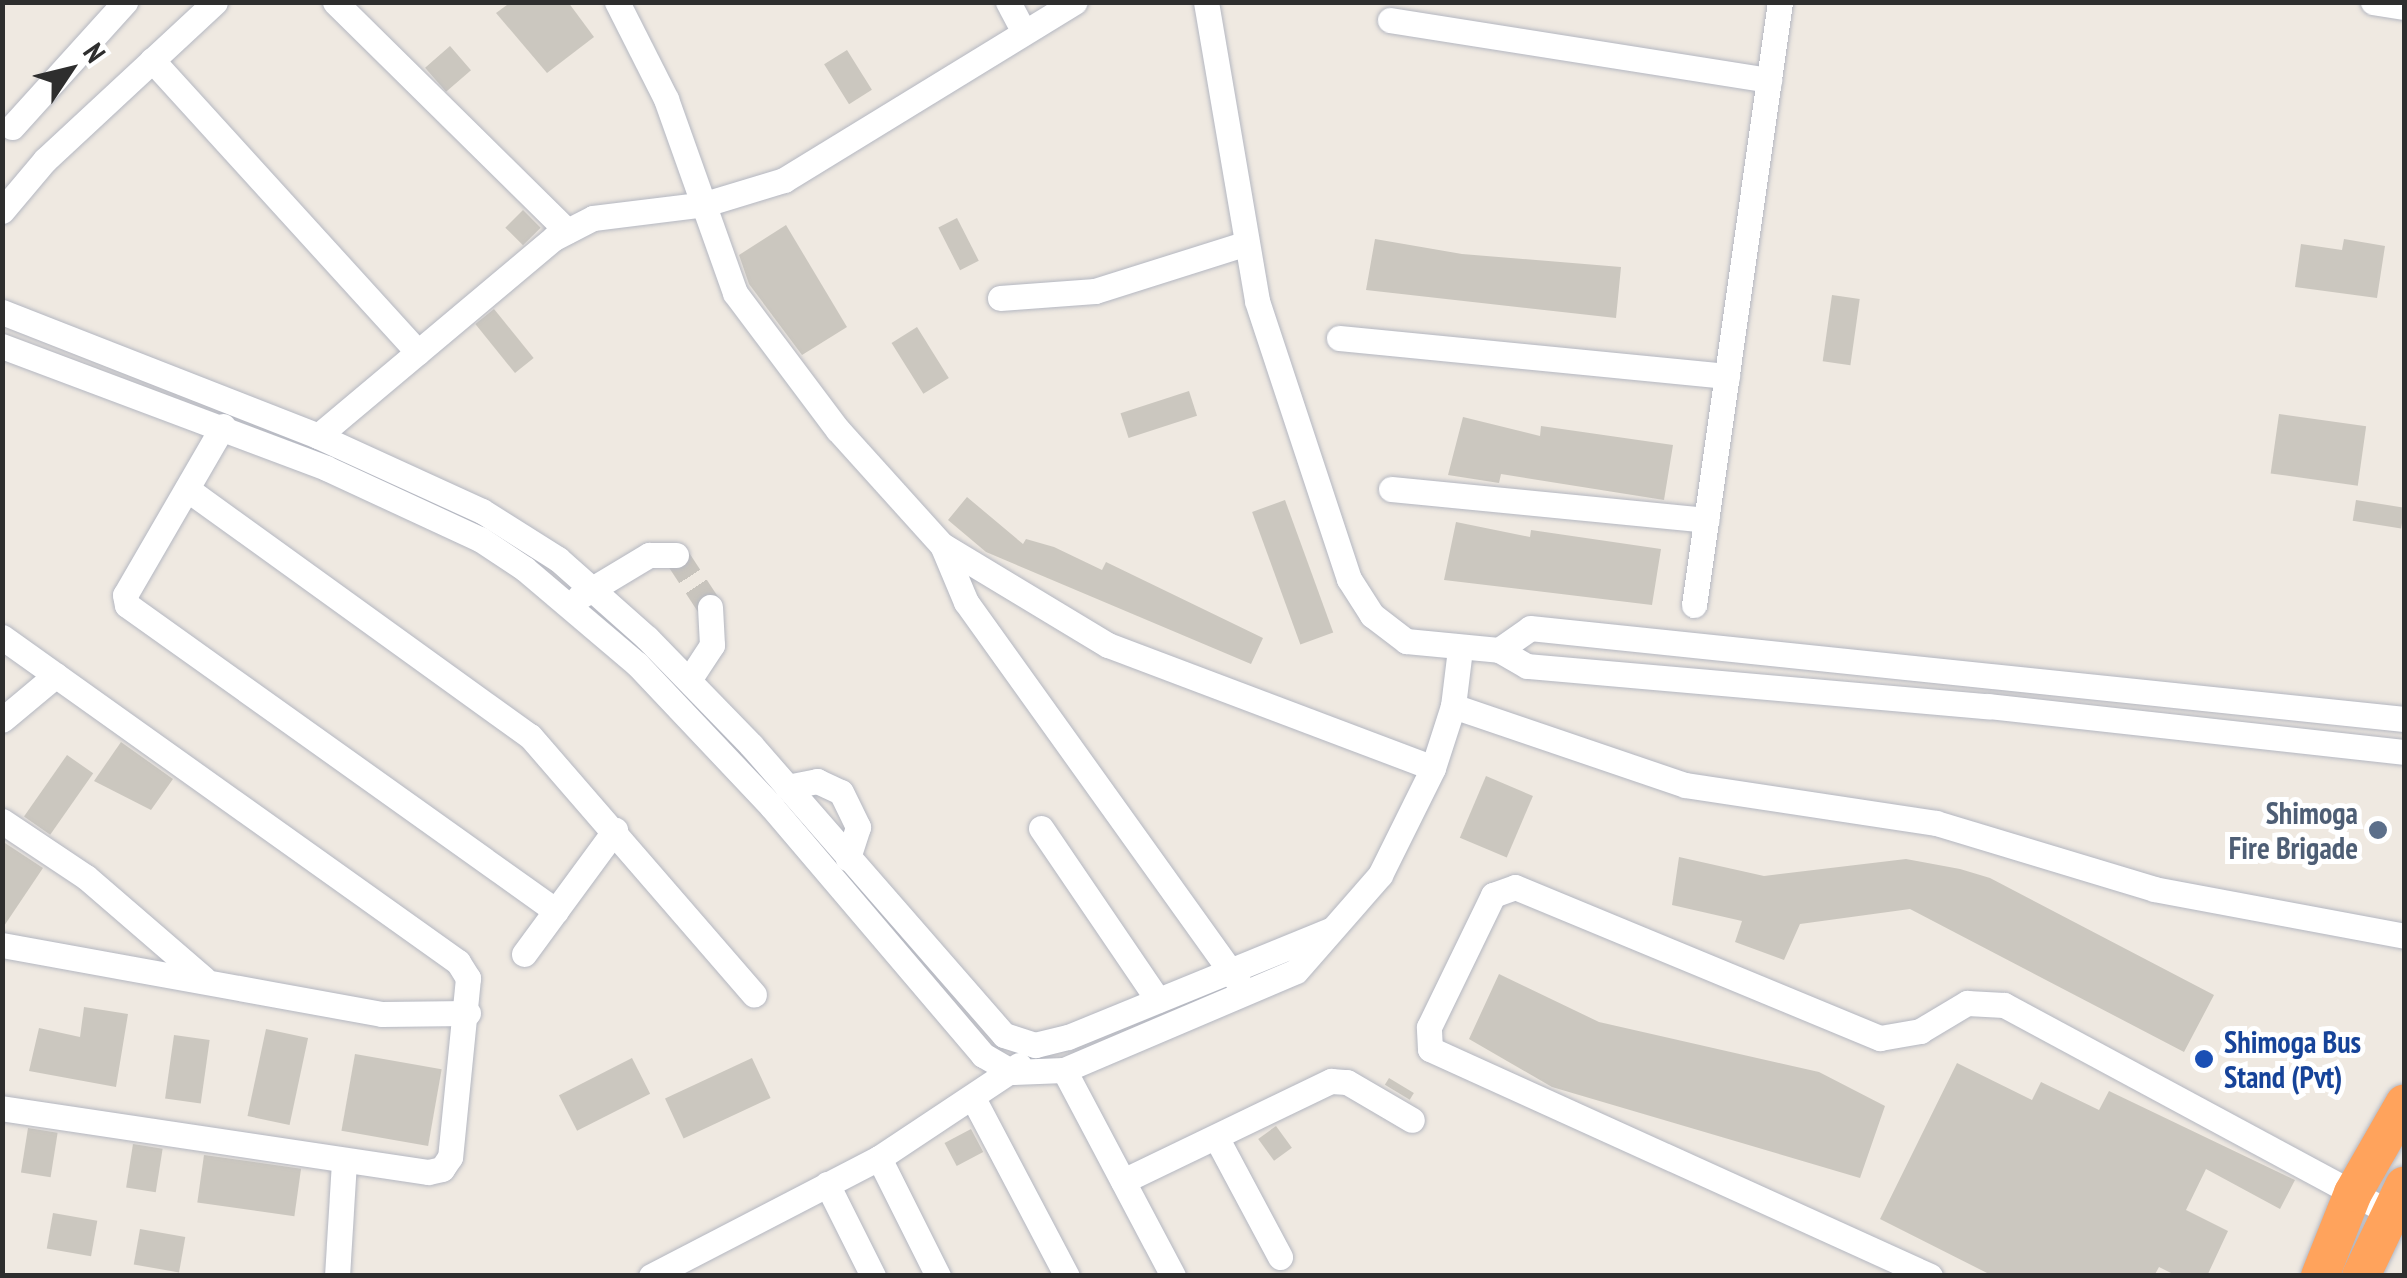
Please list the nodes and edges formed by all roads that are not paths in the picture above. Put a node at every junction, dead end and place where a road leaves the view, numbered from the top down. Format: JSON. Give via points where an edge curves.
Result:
{"nodes":[{"id":1,"x":125,"y":2,"type":"edge"},
{"id":2,"x":214,"y":2,"type":"edge"},
{"id":3,"x":336,"y":2,"type":"edge"},
{"id":4,"x":616,"y":2,"type":"edge"},
{"id":5,"x":1008,"y":2,"type":"edge"},
{"id":6,"x":1075,"y":2,"type":"edge"},
{"id":7,"x":1206,"y":2,"type":"edge"},
{"id":8,"x":1780,"y":2,"type":"edge"},
{"id":9,"x":2372,"y":2,"type":"edge"},
{"id":10,"x":2404,"y":7,"type":"edge"},
{"id":11,"x":1390,"y":20,"type":"dead end"},
{"id":12,"x":1023,"y":30,"type":"junction"},
{"id":13,"x":152,"y":60,"type":"junction"},
{"id":14,"x":1769,"y":80,"type":"junction"},
{"id":15,"x":12,"y":127,"type":"dead end"},
{"id":16,"x":705,"y":204,"type":"junction"},
{"id":17,"x":2,"y":211,"type":"edge"},
{"id":18,"x":567,"y":231,"type":"junction"},
{"id":19,"x":1248,"y":243,"type":"junction"},
{"id":20,"x":1000,"y":298,"type":"dead end"},
{"id":21,"x":2,"y":312,"type":"edge"},
{"id":22,"x":1339,"y":338,"type":"dead end"},
{"id":23,"x":2,"y":346,"type":"edge"},
{"id":24,"x":418,"y":352,"type":"junction"},
{"id":25,"x":1727,"y":376,"type":"junction"},
{"id":26,"x":223,"y":426,"type":"junction"},
{"id":27,"x":318,"y":436,"type":"junction"},
{"id":28,"x":187,"y":488,"type":"junction"},
{"id":29,"x":1390,"y":490,"type":"dead end"},
{"id":30,"x":1706,"y":520,"type":"junction"},
{"id":31,"x":942,"y":545,"type":"junction"},
{"id":32,"x":676,"y":556,"type":"dead end"},
{"id":33,"x":580,"y":595,"type":"junction"},
{"id":34,"x":1694,"y":605,"type":"dead end"},
{"id":35,"x":710,"y":607,"type":"tunnel mouth"},
{"id":36,"x":2,"y":637,"type":"edge"},
{"id":37,"x":1460,"y":649,"type":"junction"},
{"id":38,"x":1499,"y":650,"type":"junction"},
{"id":39,"x":56,"y":675,"type":"junction"},
{"id":40,"x":689,"y":680,"type":"junction"},
{"id":41,"x":1454,"y":706,"type":"junction"},
{"id":42,"x":2404,"y":719,"type":"edge"},
{"id":43,"x":2,"y":720,"type":"edge"},
{"id":44,"x":2404,"y":752,"type":"edge"},
{"id":45,"x":1433,"y":768,"type":"junction"},
{"id":46,"x":787,"y":787,"type":"junction"},
{"id":47,"x":2,"y":821,"type":"edge"},
{"id":48,"x":1041,"y":828,"type":"dead end"},
{"id":49,"x":615,"y":830,"type":"junction"},
{"id":50,"x":848,"y":858,"type":"junction"},
{"id":51,"x":556,"y":911,"type":"junction"},
{"id":52,"x":1330,"y":930,"type":"junction"},
{"id":53,"x":2404,"y":936,"type":"edge"},
{"id":54,"x":2,"y":944,"type":"edge"},
{"id":55,"x":524,"y":954,"type":"dead end"},
{"id":56,"x":1232,"y":971,"type":"junction"},
{"id":57,"x":205,"y":980,"type":"junction"},
{"id":58,"x":754,"y":995,"type":"dead end"},
{"id":59,"x":1246,"y":997,"type":"junction"},
{"id":60,"x":1158,"y":1000,"type":"junction"},
{"id":61,"x":468,"y":1013,"type":"junction"},
{"id":62,"x":1034,"y":1045,"type":"junction"},
{"id":63,"x":1064,"y":1070,"type":"junction"},
{"id":64,"x":1013,"y":1072,"type":"junction"},
{"id":65,"x":973,"y":1098,"type":"junction"},
{"id":66,"x":2404,"y":1104,"type":"edge"},
{"id":67,"x":2,"y":1108,"type":"edge"},
{"id":68,"x":1412,"y":1120,"type":"dead end"},
{"id":69,"x":1216,"y":1137,"type":"junction"},
{"id":70,"x":878,"y":1158,"type":"junction"},
{"id":71,"x":344,"y":1161,"type":"junction"},
{"id":72,"x":1123,"y":1181,"type":"junction"},
{"id":73,"x":827,"y":1184,"type":"junction"},
{"id":74,"x":2353,"y":1193,"type":"junction"},
{"id":75,"x":2396,"y":1198,"type":"edge"},
{"id":76,"x":1280,"y":1257,"type":"dead end"},
{"id":77,"x":337,"y":1276,"type":"edge"},
{"id":78,"x":651,"y":1276,"type":"edge"},
{"id":79,"x":873,"y":1276,"type":"edge"},
{"id":80,"x":938,"y":1276,"type":"edge"},
{"id":81,"x":1067,"y":1276,"type":"edge"},
{"id":82,"x":1173,"y":1276,"type":"edge"},
{"id":83,"x":1930,"y":1276,"type":"edge"},
{"id":84,"x":2320,"y":1276,"type":"edge"},
{"id":85,"x":2361,"y":1276,"type":"edge"}],
"edges":[{"from":1,"to":15,"type":"street"},
{"from":2,"to":13,"type":"street"},
{"from":3,"to":18,"type":"street"},
{"from":4,"to":16,"type":"street","via":[[666,98]]},
{"from":5,"to":12,"type":"street"},
{"from":6,"to":12,"type":"street"},
{"from":7,"to":19,"type":"street"},
{"from":8,"to":14,"type":"street"},
{"from":9,"to":10,"type":"street"},
{"from":11,"to":14,"type":"street"},
{"from":12,"to":16,"type":"street","via":[[784,180]]},
{"from":13,"to":17,"type":"street","via":[[34,171]]},
{"from":13,"to":24,"type":"street"},
{"from":14,"to":25,"type":"street"},
{"from":16,"to":18,"type":"street","via":[[593,218]]},
{"from":16,"to":31,"type":"street","via":[[735,293],[838,430]]},
{"from":18,"to":24,"type":"street"},
{"from":19,"to":20,"type":"street","via":[[1095,292]]},
{"from":19,"to":37,"type":"street","via":[[1257,300],[1349,578],[1372,615],[1406,641]]},
{"from":21,"to":27,"type":"street"},
{"from":22,"to":25,"type":"street"},
{"from":23,"to":26,"type":"street"},
{"from":24,"to":27,"type":"street"},
{"from":25,"to":30,"type":"street"},
{"from":26,"to":28,"type":"street"},
{"from":26,"to":33,"type":"street","via":[[480,539]]},
{"from":27,"to":33,"type":"street","via":[[482,511]]},
{"from":28,"to":49,"type":"street","via":[[530,736]]},
{"from":28,"to":51,"type":"street","via":[[125,595],[134,615]]},
{"from":29,"to":30,"type":"street"},
{"from":30,"to":34,"type":"street"},
{"from":31,"to":45,"type":"street","via":[[1108,644]]},
{"from":31,"to":56,"type":"street","via":[[966,602]]},
{"from":32,"to":33,"type":"street","via":[[650,554]]},
{"from":33,"to":40,"type":"street"},
{"from":33,"to":64,"type":"street","via":[[983,1055]]},
{"from":35,"to":40,"type":"street","via":[[712,645]]},
{"from":36,"to":39,"type":"street"},
{"from":37,"to":38,"type":"street"},
{"from":37,"to":41,"type":"street"},
{"from":38,"to":42,"type":"street","via":[[1530,628]]},
{"from":38,"to":44,"type":"street","via":[[1527,666],[1988,706]]},
{"from":39,"to":43,"type":"street"},
{"from":39,"to":61,"type":"street","via":[[458,962],[468,978]]},
{"from":40,"to":46,"type":"street"},
{"from":41,"to":45,"type":"street"},
{"from":41,"to":53,"type":"street","via":[[1685,785],[1936,823],[2154,889]]},
{"from":45,"to":52,"type":"street","via":[[1380,876]]},
{"from":46,"to":50,"type":"street"},
{"from":46,"to":50,"type":"street","via":[[817,780],[841,792],[858,827]]},
{"from":47,"to":57,"type":"street","via":[[86,877]]},
{"from":48,"to":60,"type":"street"},
{"from":49,"to":51,"type":"street"},
{"from":49,"to":58,"type":"street"},
{"from":50,"to":62,"type":"street","via":[[977,1010],[1004,1035]]},
{"from":51,"to":55,"type":"street"},
{"from":52,"to":56,"type":"street"},
{"from":52,"to":59,"type":"street","via":[[1296,972]]},
{"from":54,"to":57,"type":"street"},
{"from":56,"to":59,"type":"street"},
{"from":56,"to":60,"type":"street"},
{"from":57,"to":61,"type":"street","via":[[382,1014]]},
{"from":59,"to":63,"type":"street"},
{"from":60,"to":62,"type":"street"},
{"from":61,"to":71,"type":"street","via":[[450,1157],[442,1169]]},
{"from":62,"to":64,"type":"street"},
{"from":63,"to":64,"type":"street"},
{"from":63,"to":72,"type":"street"},
{"from":64,"to":65,"type":"street"},
{"from":65,"to":70,"type":"street"},
{"from":65,"to":81,"type":"street"},
{"from":66,"to":74,"type":"highway"},
{"from":67,"to":71,"type":"street"},
{"from":68,"to":69,"type":"street","via":[[1347,1082],[1331,1081]]},
{"from":69,"to":72,"type":"street"},
{"from":69,"to":76,"type":"street"},
{"from":70,"to":73,"type":"street"},
{"from":70,"to":80,"type":"street"},
{"from":71,"to":77,"type":"street"},
{"from":72,"to":82,"type":"street"},
{"from":73,"to":78,"type":"street"},
{"from":73,"to":79,"type":"street"},
{"from":74,"to":75,"type":"street"},
{"from":74,"to":83,"type":"street","via":[[2004,1006],[1968,1003],[1920,1031],[1880,1038],[1515,888],[1493,895],[1429,1027],[1430,1049]]},
{"from":74,"to":84,"type":"highway"},
{"from":75,"to":85,"type":"highway"}]}
